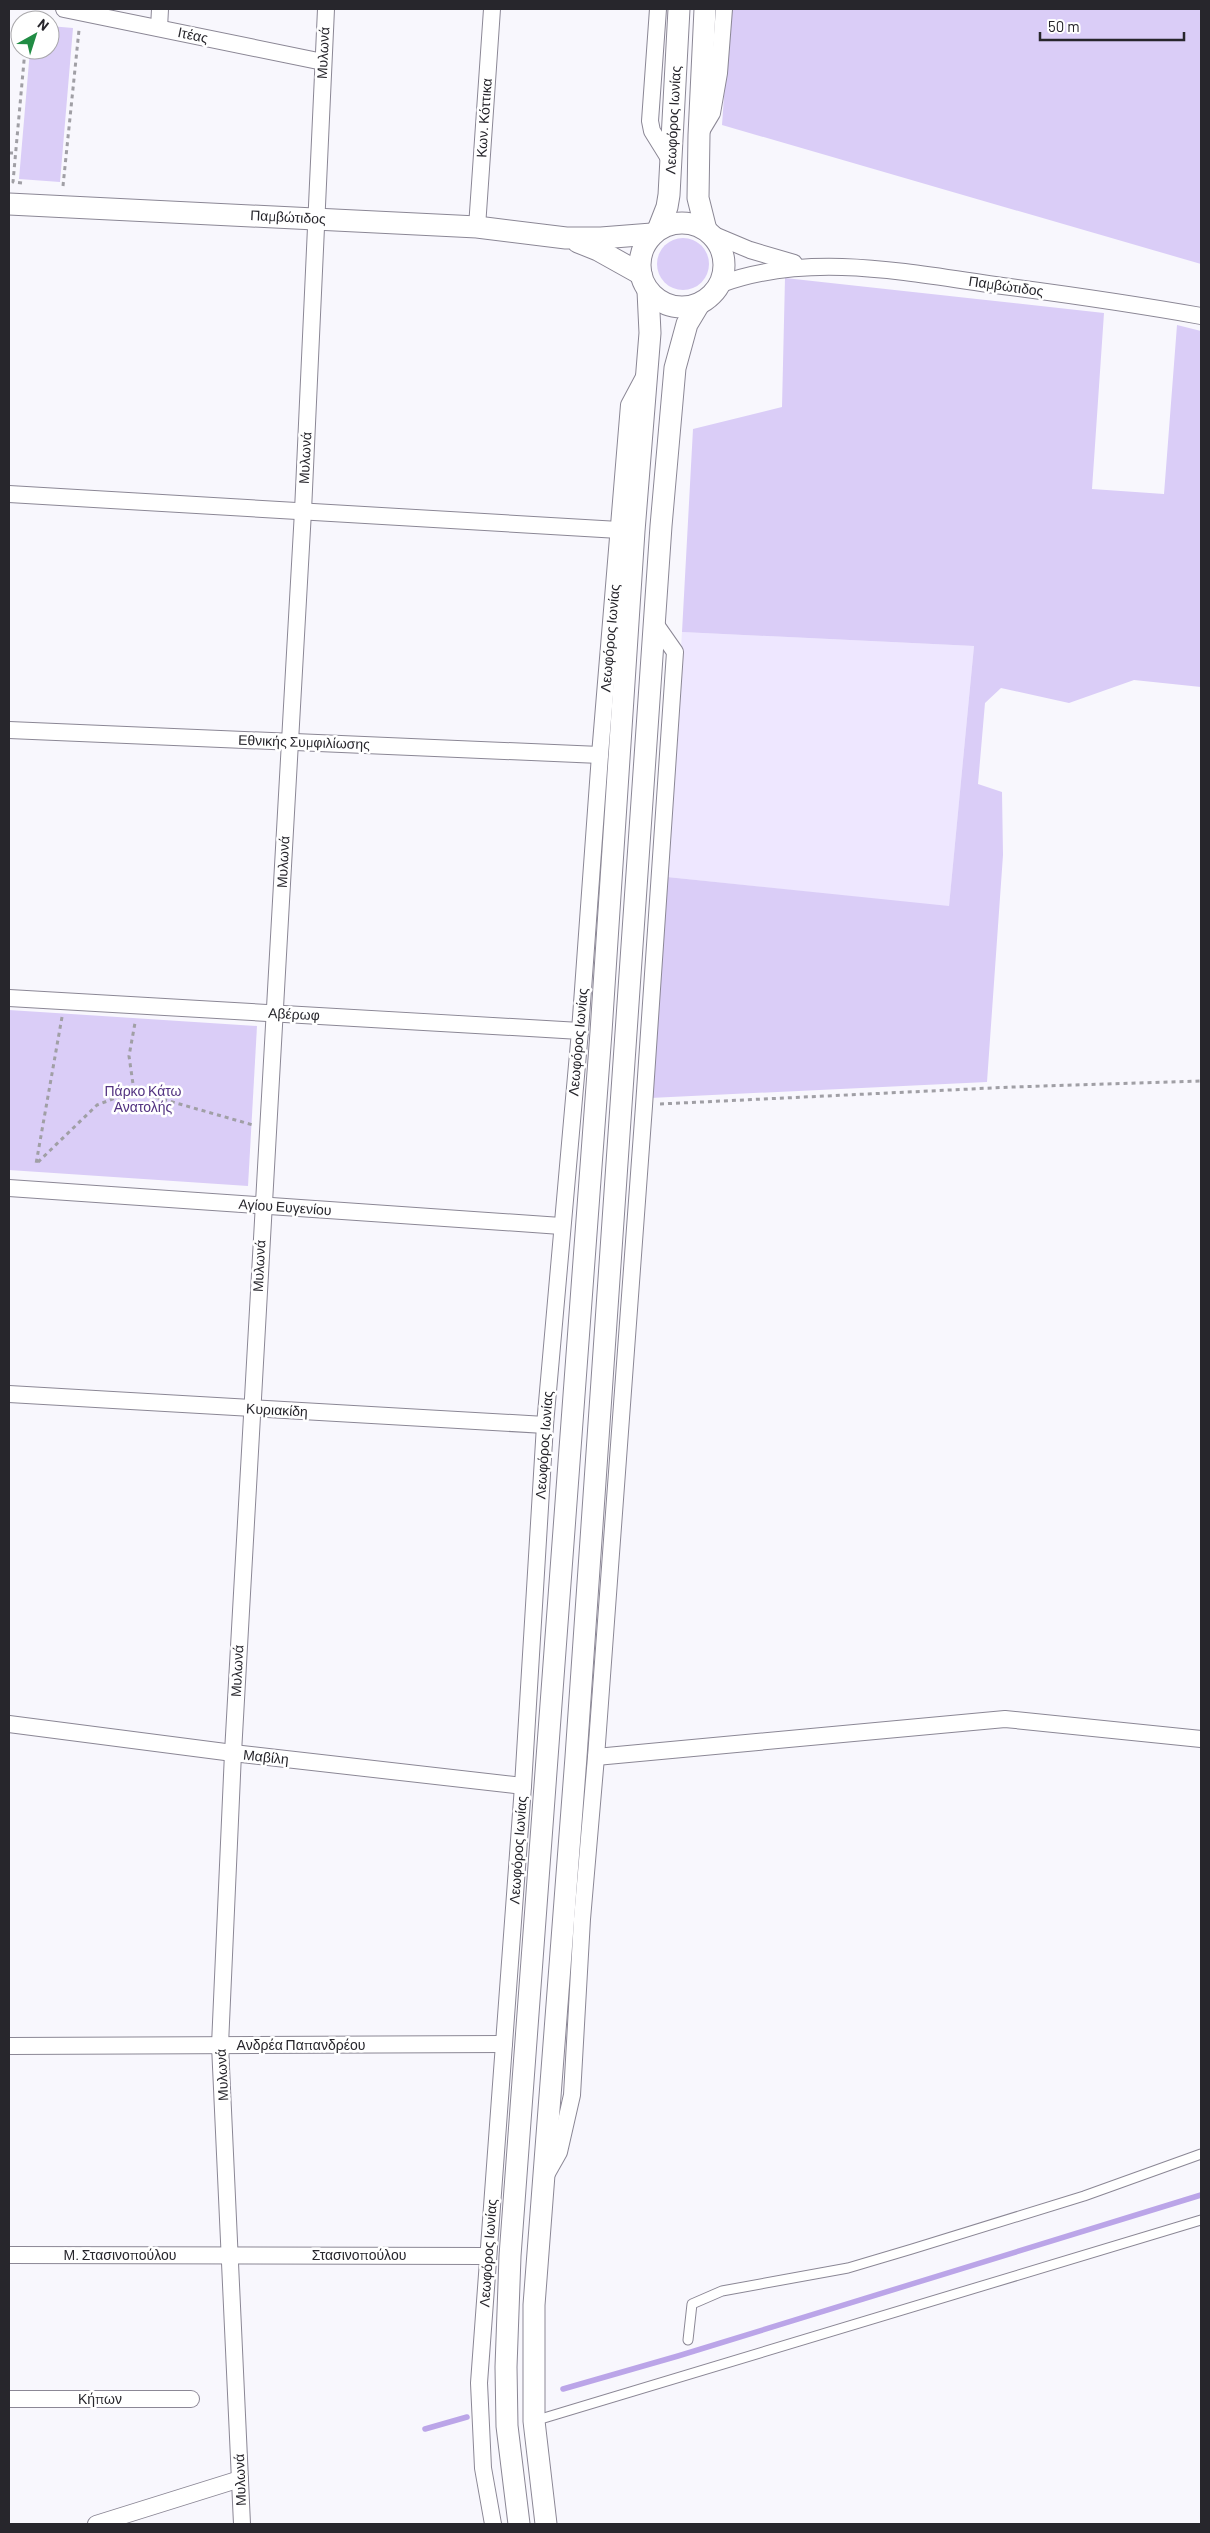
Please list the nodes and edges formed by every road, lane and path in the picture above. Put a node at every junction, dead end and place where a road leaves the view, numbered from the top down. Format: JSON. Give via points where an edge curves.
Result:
{"nodes":[{"id":1,"x":64,"y":9,"type":"edge"},
{"id":2,"x":160,"y":9,"type":"edge"},
{"id":3,"x":326,"y":9,"type":"edge"},
{"id":4,"x":492,"y":9,"type":"edge"},
{"id":5,"x":658,"y":9,"type":"edge"},
{"id":6,"x":679,"y":9,"type":"edge"},
{"id":7,"x":705,"y":9,"type":"edge"},
{"id":8,"x":724,"y":9,"type":"edge"},
{"id":9,"x":80,"y":25,"type":"dead end"},
{"id":10,"x":158,"y":28,"type":"junction"},
{"id":11,"x":24,"y":60,"type":"edge"},
{"id":12,"x":323,"y":62,"type":"junction"},
{"id":13,"x":699,"y":134,"type":"junction"},
{"id":14,"x":9,"y":153,"type":"edge"},
{"id":15,"x":15,"y":153,"type":"junction"},
{"id":16,"x":670,"y":160,"type":"junction"},
{"id":17,"x":30,"y":183,"type":"dead end"},
{"id":18,"x":56,"y":186,"type":"dead end"},
{"id":19,"x":9,"y":204,"type":"edge"},
{"id":20,"x":316,"y":219,"type":"junction"},
{"id":21,"x":477,"y":227,"type":"junction"},
{"id":22,"x":655,"y":232,"type":"junction"},
{"id":23,"x":709,"y":232,"type":"junction"},
{"id":24,"x":566,"y":238,"type":"junction"},
{"id":25,"x":811,"y":267,"type":"junction"},
{"id":26,"x":644,"y":283,"type":"junction"},
{"id":27,"x":721,"y":284,"type":"junction"},
{"id":28,"x":699,"y":304,"type":"junction"},
{"id":29,"x":1201,"y":316,"type":"edge"},
{"id":30,"x":647,"y":371,"type":"junction"},
{"id":31,"x":9,"y":494,"type":"edge"},
{"id":32,"x":302,"y":512,"type":"junction"},
{"id":33,"x":619,"y":530,"type":"junction"},
{"id":34,"x":654,"y":622,"type":"junction"},
{"id":35,"x":9,"y":730,"type":"edge"},
{"id":36,"x":289,"y":742,"type":"junction"},
{"id":37,"x":600,"y":755,"type":"junction"},
{"id":38,"x":9,"y":998,"type":"edge"},
{"id":39,"x":65,"y":1001,"type":"junction"},
{"id":40,"x":136,"y":1005,"type":"junction"},
{"id":41,"x":274,"y":1013,"type":"junction"},
{"id":42,"x":580,"y":1031,"type":"junction"},
{"id":43,"x":1201,"y":1081,"type":"edge"},
{"id":44,"x":134,"y":1091,"type":"junction"},
{"id":45,"x":644,"y":1106,"type":"junction"},
{"id":46,"x":268,"y":1129,"type":"junction"},
{"id":47,"x":9,"y":1188,"type":"edge"},
{"id":48,"x":263,"y":1206,"type":"junction"},
{"id":49,"x":561,"y":1226,"type":"junction"},
{"id":50,"x":9,"y":1394,"type":"edge"},
{"id":51,"x":252,"y":1408,"type":"junction"},
{"id":52,"x":545,"y":1425,"type":"junction"},
{"id":53,"x":9,"y":1724,"type":"edge"},
{"id":54,"x":1201,"y":1739,"type":"edge"},
{"id":55,"x":232,"y":1753,"type":"junction"},
{"id":56,"x":596,"y":1756,"type":"junction"},
{"id":57,"x":523,"y":1786,"type":"junction"},
{"id":58,"x":504,"y":2044,"type":"junction"},
{"id":59,"x":220,"y":2045,"type":"junction"},
{"id":60,"x":9,"y":2046,"type":"edge"},
{"id":61,"x":1201,"y":2154,"type":"edge"},
{"id":62,"x":543,"y":2179,"type":"junction"},
{"id":63,"x":1201,"y":2220,"type":"edge"},
{"id":64,"x":9,"y":2255,"type":"edge"},
{"id":65,"x":231,"y":2255,"type":"junction"},
{"id":66,"x":487,"y":2256,"type":"junction"},
{"id":67,"x":688,"y":2340,"type":"dead end"},
{"id":68,"x":191,"y":2399,"type":"dead end"},
{"id":69,"x":9,"y":2400,"type":"edge"},
{"id":70,"x":534,"y":2421,"type":"junction"},
{"id":71,"x":240,"y":2479,"type":"junction"},
{"id":72,"x":96,"y":2524,"type":"edge"},
{"id":73,"x":242,"y":2524,"type":"edge"},
{"id":74,"x":493,"y":2524,"type":"edge"},
{"id":75,"x":519,"y":2524,"type":"edge"},
{"id":76,"x":546,"y":2524,"type":"edge"}],
"edges":[{"from":1,"to":10,"type":"street","name":"Ιτέας"},
{"from":2,"to":10,"type":"street"},
{"from":3,"to":12,"type":"street","name":"Μυλωνά"},
{"from":4,"to":21,"type":"street","name":"Κων. Κόττικα"},
{"from":5,"to":16,"type":"street","via":[[650,121],[652,131]]},
{"from":6,"to":16,"type":"street","name":"Λεωφόρος Ιωνίας"},
{"from":7,"to":13,"type":"street","name":"Λεωφόρος Ιωνίας"},
{"from":8,"to":13,"type":"street","via":[[712,113]]},
{"from":9,"to":18,"type":"path","via":[[65,186]]},
{"from":10,"to":12,"type":"street","name":"Ιτέας"},
{"from":11,"to":15,"type":"path"},
{"from":12,"to":20,"type":"street","name":"Μυλωνά"},
{"from":13,"to":23,"type":"street","name":"Λεωφόρος Ιωνίας","via":[[698,198]]},
{"from":14,"to":15,"type":"path"},
{"from":15,"to":17,"type":"path","via":[[13,182]]},
{"from":16,"to":22,"type":"street","name":"Λεωφόρος Ιωνίας","via":[[667,207]]},
{"from":19,"to":20,"type":"street","name":"Παμβώτιδος"},
{"from":20,"to":21,"type":"street","name":"Παμβώτιδος"},
{"from":20,"to":32,"type":"street","name":"Μυλωνά"},
{"from":21,"to":24,"type":"street","name":"Παμβώτιδος"},
{"from":22,"to":23,"type":"street","via":[[669,224],[682,222],[695,224]]},
{"from":22,"to":24,"type":"street","name":"Παμβώτιδος"},
{"from":22,"to":26,"type":"street","via":[[641,253]]},
{"from":23,"to":25,"type":"street","name":"Παμβώτιδος","via":[[750,250]]},
{"from":23,"to":27,"type":"street","via":[[720,245],[724,258]]},
{"from":24,"to":26,"type":"street","name":"Παμβώτιδος","via":[[598,250]]},
{"from":25,"to":27,"type":"street","name":"Παμβώτιδος","via":[[747,274]]},
{"from":25,"to":29,"type":"street","name":"Παμβώτιδος","via":[[890,270]]},
{"from":26,"to":28,"type":"street","via":[[659,300],[672,306],[686,308]]},
{"from":26,"to":30,"type":"street","name":"Λεωφόρος Ιωνίας","via":[[651,311]]},
{"from":27,"to":28,"type":"street","via":[[715,293]]},
{"from":28,"to":34,"type":"street","via":[[687,324],[675,368]]},
{"from":30,"to":33,"type":"street","name":"Λεωφόρος Ιωνίας","via":[[630,405]]},
{"from":30,"to":75,"type":"street","name":"Λεωφόρος Ιωνίας","via":[[510,2256],[507,2426]]},
{"from":31,"to":32,"type":"street"},
{"from":32,"to":33,"type":"street"},
{"from":32,"to":36,"type":"street","name":"Μυλωνά"},
{"from":33,"to":37,"type":"street","name":"Λεωφόρος Ιωνίας"},
{"from":34,"to":45,"type":"street","via":[[675,652]]},
{"from":34,"to":62,"type":"street","via":[[576,1757]]},
{"from":35,"to":36,"type":"street","name":"Εθνικής Συμφιλίωσης"},
{"from":36,"to":37,"type":"street","name":"Εθνικής Συμφιλίωσης"},
{"from":36,"to":41,"type":"street","name":"Μυλωνά"},
{"from":37,"to":42,"type":"street","name":"Λεωφόρος Ιωνίας"},
{"from":38,"to":39,"type":"street","name":"Αβέρωφ"},
{"from":39,"to":40,"type":"street","name":"Αβέρωφ"},
{"from":39,"to":44,"type":"path","via":[[36,1164],[97,1105]]},
{"from":40,"to":41,"type":"street","name":"Αβέρωφ"},
{"from":40,"to":44,"type":"path","via":[[129,1056]]},
{"from":41,"to":42,"type":"street","name":"Αβέρωφ"},
{"from":41,"to":46,"type":"street","name":"Μυλωνά"},
{"from":42,"to":49,"type":"street","name":"Λεωφόρος Ιωνίας"},
{"from":43,"to":45,"type":"path","via":[[762,1098]]},
{"from":44,"to":46,"type":"path"},
{"from":45,"to":56,"type":"street"},
{"from":46,"to":48,"type":"street","name":"Μυλωνά"},
{"from":47,"to":48,"type":"street","name":"Αγίου Ευγενίου"},
{"from":48,"to":49,"type":"street","name":"Αγίου Ευγενίου"},
{"from":48,"to":51,"type":"street","name":"Μυλωνά"},
{"from":49,"to":52,"type":"street","name":"Λεωφόρος Ιωνίας"},
{"from":50,"to":51,"type":"street","name":"Κυριακίδη"},
{"from":51,"to":52,"type":"street","name":"Κυριακίδη"},
{"from":51,"to":55,"type":"street","name":"Μυλωνά"},
{"from":52,"to":57,"type":"street","name":"Λεωφόρος Ιωνίας"},
{"from":53,"to":55,"type":"street","name":"Μαβίλη"},
{"from":54,"to":56,"type":"street","via":[[1005,1719]]},
{"from":55,"to":57,"type":"street","name":"Μαβίλη"},
{"from":55,"to":59,"type":"street","name":"Μυλωνά"},
{"from":56,"to":62,"type":"street","via":[[572,2095],[559,2152]]},
{"from":57,"to":58,"type":"street","name":"Λεωφόρος Ιωνίας"},
{"from":58,"to":59,"type":"street","name":"Ανδρέα Παπανδρέου"},
{"from":58,"to":66,"type":"street","name":"Λεωφόρος Ιωνίας"},
{"from":59,"to":60,"type":"street","name":"Ανδρέα Παπανδρέου"},
{"from":59,"to":65,"type":"street","name":"Μυλωνά"},
{"from":61,"to":67,"type":"lane","via":[[1084,2196],[848,2268],[722,2291],[692,2304]]},
{"from":62,"to":70,"type":"street","via":[[534,2305]]},
{"from":63,"to":70,"type":"lane"},
{"from":64,"to":65,"type":"street","name":"Μ. Στασινοπούλου"},
{"from":65,"to":66,"type":"street","name":"Στασινοπούλου"},
{"from":65,"to":71,"type":"street","name":"Μυλωνά"},
{"from":66,"to":74,"type":"street","name":"Λεωφόρος Ιωνίας","via":[[479,2382],[482,2461]]},
{"from":68,"to":69,"type":"street","name":"Κήπων"},
{"from":70,"to":76,"type":"street"},
{"from":71,"to":72,"type":"street"},
{"from":71,"to":73,"type":"street","name":"Μυλωνά"}]}
